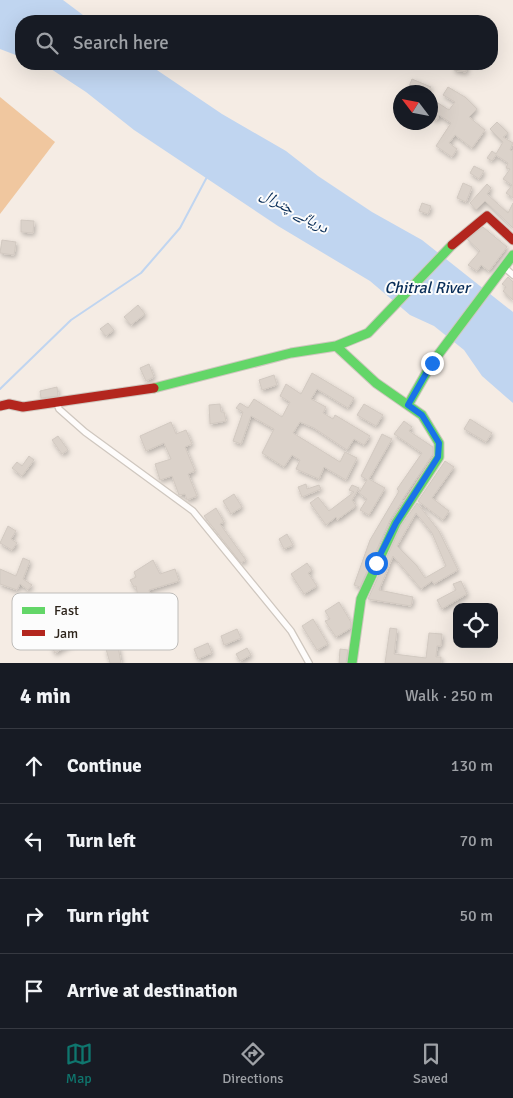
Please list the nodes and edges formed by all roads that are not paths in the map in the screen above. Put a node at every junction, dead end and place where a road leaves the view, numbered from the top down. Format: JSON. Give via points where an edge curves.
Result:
{"nodes":[{"id":1,"x":513,"y":240,"type":"edge"},
{"id":2,"x":513,"y":255,"type":"edge"},
{"id":3,"x":504,"y":267,"type":"junction"},
{"id":4,"x":513,"y":275,"type":"edge"},
{"id":5,"x":336,"y":346,"type":"junction"},
{"id":6,"x":56,"y":401,"type":"junction"},
{"id":7,"x":408,"y":405,"type":"junction"},
{"id":8,"x":0,"y":406,"type":"edge"},
{"id":9,"x":309,"y":663,"type":"edge"},
{"id":10,"x":352,"y":663,"type":"edge"}],
"edges":[{"from":1,"to":5,"type":"street","via":[[487,216],[458,238],[368,333]]},
{"from":2,"to":3,"type":"street"},
{"from":3,"to":4,"type":"street"},
{"from":3,"to":7,"type":"street","via":[[432,363]]},
{"from":5,"to":6,"type":"street","via":[[291,353],[168,386]]},
{"from":5,"to":7,"type":"street","via":[[376,383]]},
{"from":6,"to":8,"type":"street","via":[[23,407]]},
{"from":6,"to":9,"type":"street","via":[[59,409],[85,432],[193,511],[291,631]]},
{"from":7,"to":10,"type":"street","via":[[422,415],[439,443],[438,457],[396,523],[376,563],[361,600]]}]}
